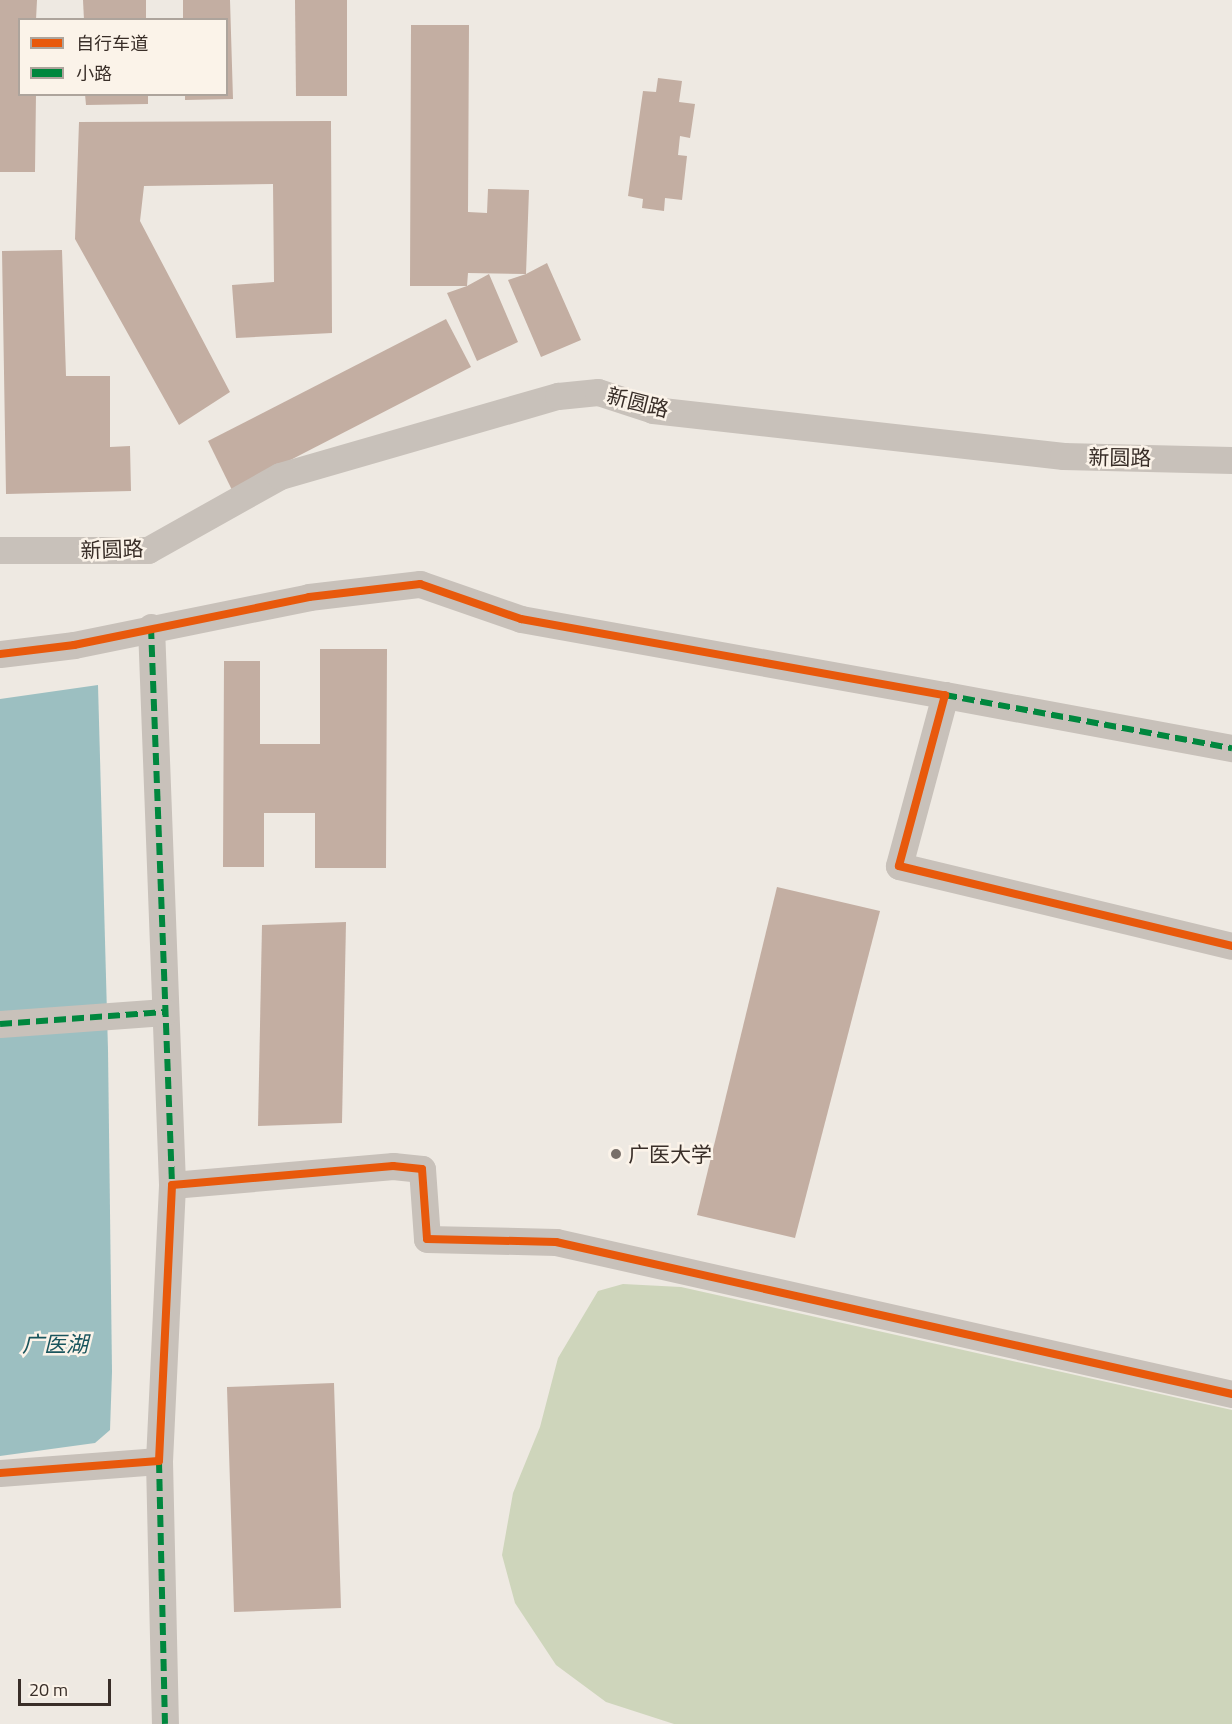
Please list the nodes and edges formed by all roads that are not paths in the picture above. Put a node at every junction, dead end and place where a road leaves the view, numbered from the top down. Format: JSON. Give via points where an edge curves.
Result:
{"nodes":[{"id":1,"x":1232,"y":460,"type":"edge"},
{"id":2,"x":0,"y":550,"type":"edge"},
{"id":3,"x":151,"y":627,"type":"junction"},
{"id":4,"x":0,"y":654,"type":"edge"},
{"id":5,"x":945,"y":695,"type":"junction"},
{"id":6,"x":1232,"y":748,"type":"edge"},
{"id":7,"x":1232,"y":945,"type":"edge"},
{"id":8,"x":165,"y":1012,"type":"junction"},
{"id":9,"x":0,"y":1024,"type":"edge"},
{"id":10,"x":172,"y":1185,"type":"junction"},
{"id":11,"x":1232,"y":1394,"type":"edge"},
{"id":12,"x":159,"y":1461,"type":"junction"},
{"id":13,"x":0,"y":1473,"type":"edge"},
{"id":14,"x":165,"y":1724,"type":"edge"}],
"edges":[{"from":1,"to":2,"type":"street","name":"新圆路","via":[[1063,456],[653,410],[597,392],[558,396],[280,476],[148,550]]},
{"from":3,"to":4,"type":"street","via":[[74,645]]},
{"from":3,"to":5,"type":"street","via":[[309,597],[420,584],[520,619]]},
{"from":3,"to":8,"type":"street"},
{"from":5,"to":6,"type":"street"},
{"from":5,"to":7,"type":"street","via":[[899,866]]},
{"from":8,"to":9,"type":"street"},
{"from":8,"to":10,"type":"street"},
{"from":10,"to":11,"type":"street","via":[[393,1166],[422,1168],[427,1239],[556,1242]]},
{"from":10,"to":12,"type":"street"},
{"from":12,"to":13,"type":"street"},
{"from":12,"to":14,"type":"street"}]}
